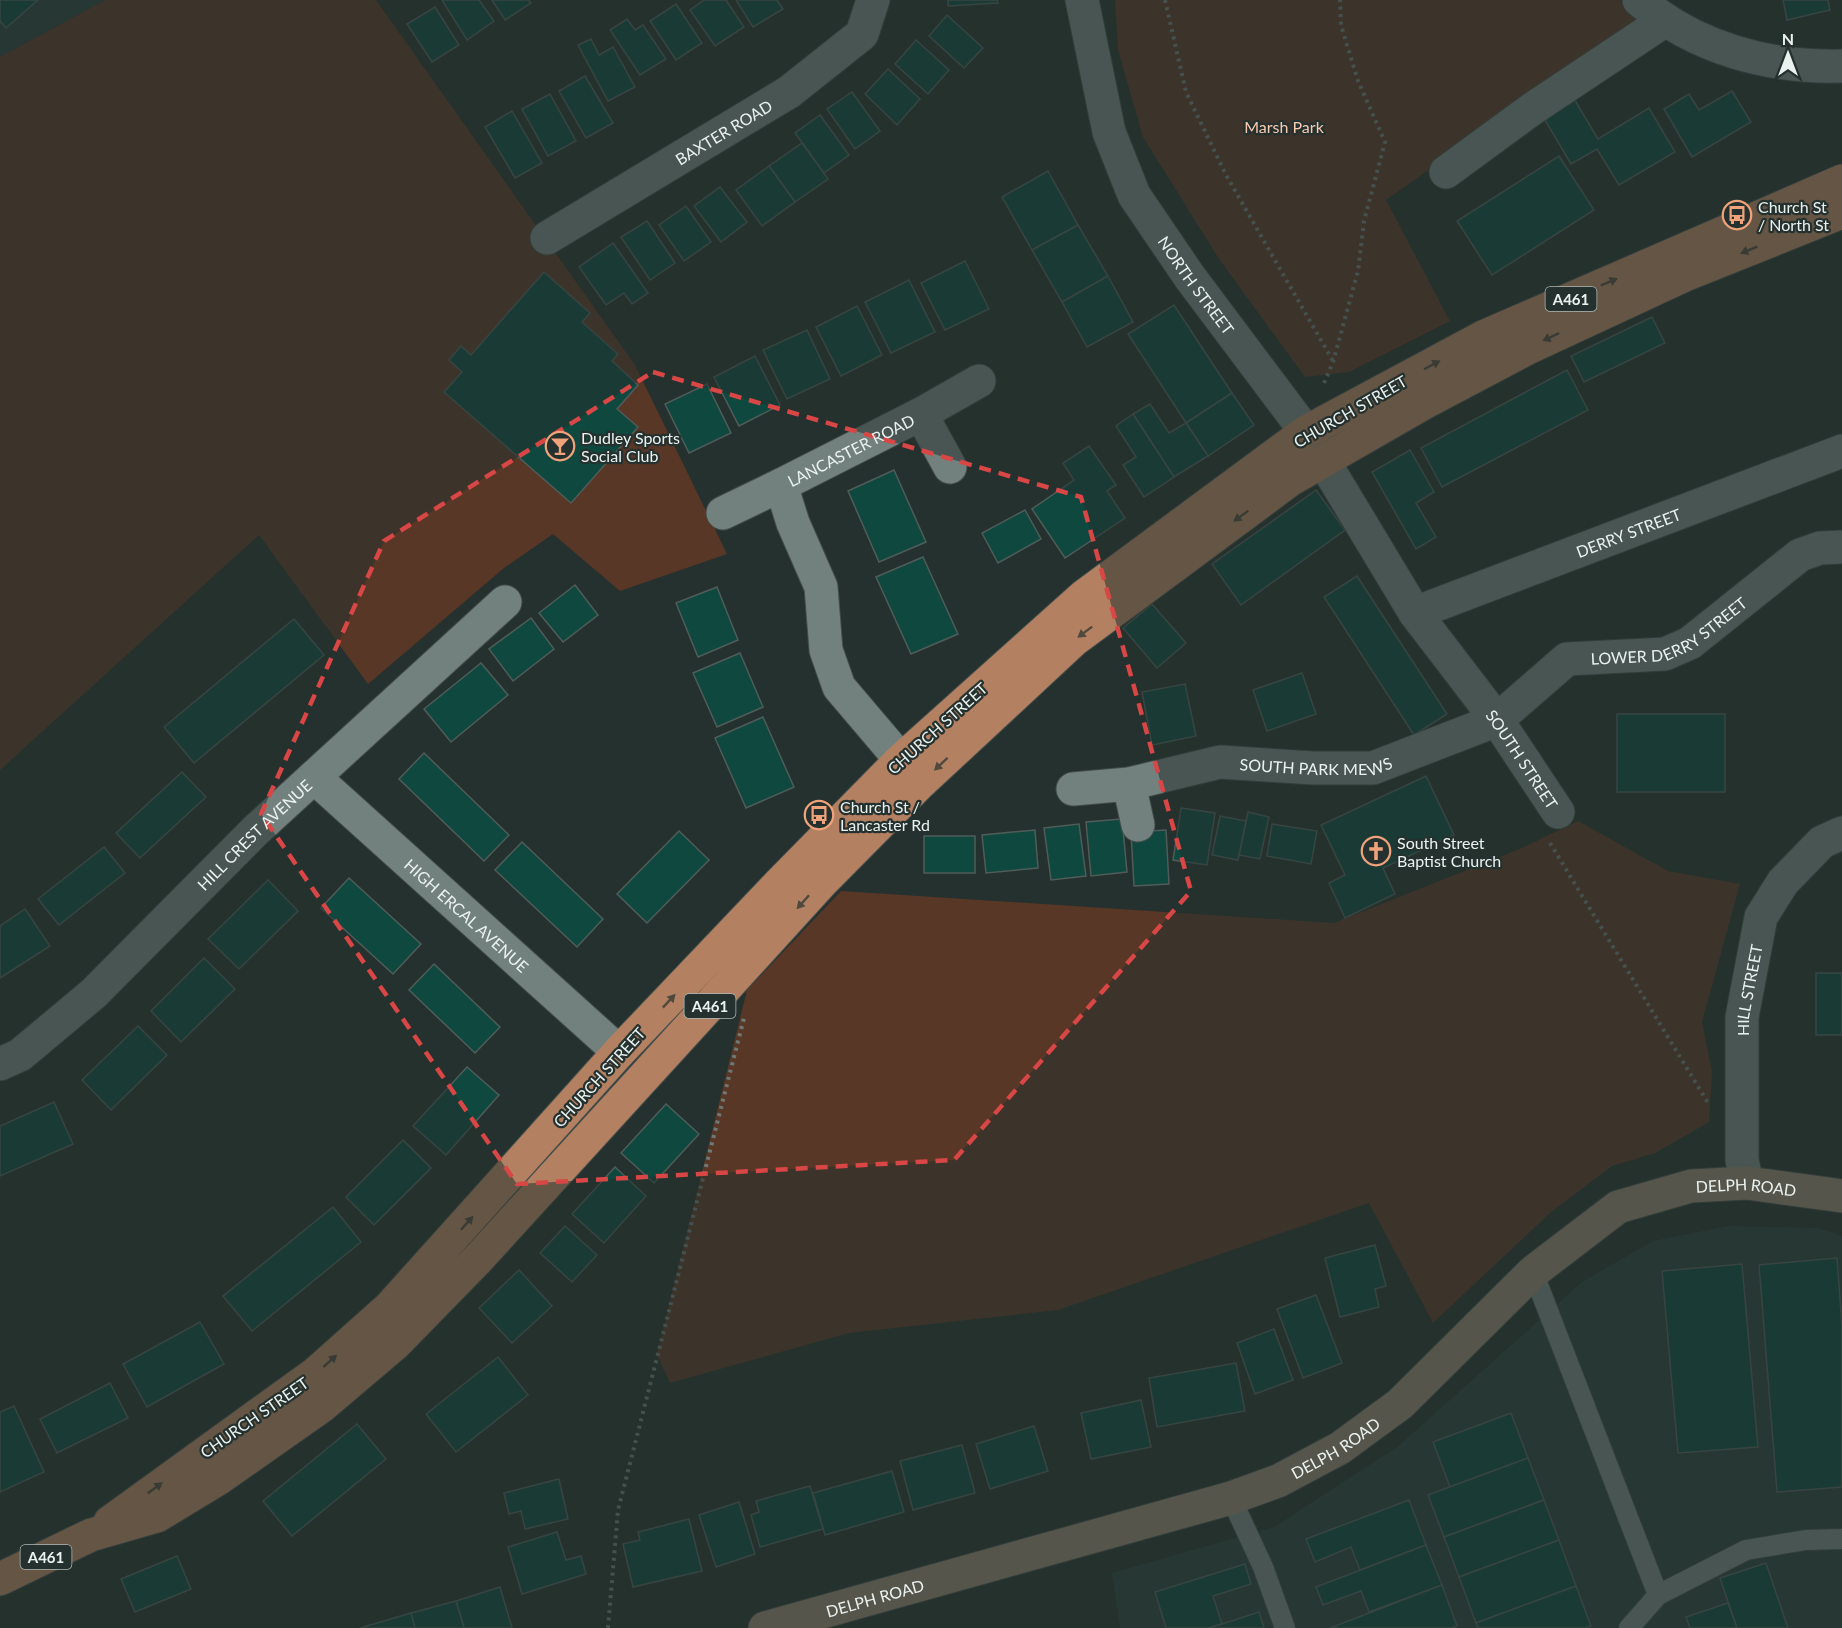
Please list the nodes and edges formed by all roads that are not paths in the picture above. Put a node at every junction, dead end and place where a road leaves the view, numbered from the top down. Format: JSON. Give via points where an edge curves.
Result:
{"nodes":[{"id":1,"x":873,"y":0,"type":"edge"},
{"id":2,"x":1082,"y":0,"type":"edge"},
{"id":3,"x":1639,"y":0,"type":"edge"},
{"id":4,"x":1664,"y":21,"type":"junction"},
{"id":5,"x":1842,"y":66,"type":"edge"},
{"id":6,"x":1446,"y":172,"type":"dead end"},
{"id":7,"x":1842,"y":181,"type":"edge"},
{"id":8,"x":1842,"y":212,"type":"edge"},
{"id":9,"x":547,"y":238,"type":"dead end"},
{"id":10,"x":979,"y":381,"type":"dead end"},
{"id":11,"x":1424,"y":403,"type":"junction"},
{"id":12,"x":921,"y":414,"type":"junction"},
{"id":13,"x":1306,"y":432,"type":"junction"},
{"id":14,"x":1842,"y":451,"type":"edge"},
{"id":15,"x":1324,"y":460,"type":"junction"},
{"id":16,"x":950,"y":467,"type":"dead end"},
{"id":17,"x":1245,"y":478,"type":"junction"},
{"id":18,"x":781,"y":485,"type":"junction"},
{"id":19,"x":723,"y":513,"type":"dead end"},
{"id":20,"x":1842,"y":547,"type":"edge"},
{"id":21,"x":505,"y":602,"type":"dead end"},
{"id":22,"x":1415,"y":612,"type":"junction"},
{"id":23,"x":1497,"y":720,"type":"junction"},
{"id":24,"x":901,"y":760,"type":"junction"},
{"id":25,"x":314,"y":777,"type":"junction"},
{"id":26,"x":1129,"y":784,"type":"junction"},
{"id":27,"x":1073,"y":789,"type":"dead end"},
{"id":28,"x":1558,"y":812,"type":"road end"},
{"id":29,"x":1138,"y":825,"type":"dead end"},
{"id":30,"x":1842,"y":833,"type":"edge"},
{"id":31,"x":619,"y":1052,"type":"junction"},
{"id":32,"x":0,"y":1064,"type":"edge"},
{"id":33,"x":1748,"y":1183,"type":"junction"},
{"id":34,"x":1842,"y":1196,"type":"edge"},
{"id":35,"x":1533,"y":1272,"type":"junction"},
{"id":36,"x":1231,"y":1498,"type":"junction"},
{"id":37,"x":91,"y":1535,"type":"junction"},
{"id":38,"x":1842,"y":1539,"type":"edge"},
{"id":39,"x":0,"y":1580,"type":"edge"},
{"id":40,"x":1658,"y":1594,"type":"junction"},
{"id":41,"x":765,"y":1628,"type":"edge"},
{"id":42,"x":1285,"y":1628,"type":"edge"},
{"id":43,"x":1629,"y":1628,"type":"edge"}],
"edges":[{"from":1,"to":9,"type":"street","name":"BAXTER ROAD","via":[[862,34],[789,92]]},
{"from":2,"to":13,"type":"street","name":"NORTH STREET","via":[[1109,132],[1134,195],[1189,276]]},
{"from":3,"to":4,"type":"street"},
{"from":4,"to":5,"type":"street","via":[[1745,56],[1809,67]]},
{"from":4,"to":6,"type":"street"},
{"from":13,"to":7,"type":"main road","name":"CHURCH STREET","number":"A461","one_way":true,"via":[[1483,337]]},
{"from":8,"to":11,"type":"main road","name":"CHURCH STREET","number":"A461","one_way":true,"via":[[1685,275],[1528,348]]},
{"from":10,"to":12,"type":"street","name":"LANCASTER ROAD"},
{"from":11,"to":13,"type":"street","via":[[1395,400],[1329,436]]},
{"from":11,"to":15,"type":"main road","name":"CHURCH STREET","number":"A461"},
{"from":12,"to":16,"type":"street","name":"LANCASTER ROAD"},
{"from":12,"to":18,"type":"street","name":"LANCASTER ROAD"},
{"from":13,"to":15,"type":"street","name":"SOUTH STREET"},
{"from":13,"to":17,"type":"main road","name":"CHURCH STREET","number":"A461"},
{"from":14,"to":22,"type":"street","name":"DERRY STREET"},
{"from":15,"to":17,"type":"street","via":[[1302,456],[1270,477]]},
{"from":15,"to":22,"type":"street","name":"SOUTH STREET"},
{"from":15,"to":37,"type":"main road","name":"CHURCH STREET","number":"A461","one_way":true,"via":[[1290,480],[1074,640],[920,784],[822,882],[486,1250],[395,1344],[322,1406],[218,1479],[157,1516]]},
{"from":17,"to":24,"type":"main road","name":"CHURCH STREET","number":"A461","via":[[1084,596]]},
{"from":18,"to":19,"type":"street","name":"LANCASTER ROAD"},
{"from":18,"to":24,"type":"street","name":"LANCASTER ROAD","via":[[821,587],[826,650],[839,687]]},
{"from":20,"to":23,"type":"street","name":"LOWER DERRY STREET","via":[[1820,548],[1800,555],[1690,643],[1665,654],[1567,659]]},
{"from":21,"to":25,"type":"street","name":"HILL CREST AVENUE"},
{"from":22,"to":23,"type":"street","name":"SOUTH STREET"},
{"from":23,"to":26,"type":"street","name":"SOUTH PARK MEWS","via":[[1372,768],[1220,762]]},
{"from":23,"to":28,"type":"street","name":"SOUTH STREET"},
{"from":31,"to":24,"type":"main road","name":"CHURCH STREET","number":"A461","one_way":true},
{"from":25,"to":31,"type":"street","name":"HIGH ERCAL AVENUE"},
{"from":25,"to":32,"type":"street","name":"HILL CREST AVENUE","via":[[93,994],[20,1055]]},
{"from":26,"to":27,"type":"street","name":"SOUTH PARK MEWS"},
{"from":26,"to":29,"type":"street"},
{"from":30,"to":33,"type":"street","name":"HILL STREET","via":[[1822,842],[1783,882],[1761,917],[1742,1017],[1742,1160]]},
{"from":37,"to":31,"type":"main road","name":"CHURCH STREET","number":"A461","one_way":true,"via":[[316,1373],[390,1307]]},
{"from":33,"to":34,"type":"main road","name":"DELPH ROAD"},
{"from":33,"to":35,"type":"main road","name":"DELPH ROAD","via":[[1690,1186],[1618,1206]]},
{"from":35,"to":36,"type":"main road","name":"DELPH ROAD","via":[[1400,1404],[1340,1448],[1278,1481]]},
{"from":35,"to":40,"type":"lane"},
{"from":36,"to":41,"type":"main road","name":"DELPH ROAD"},
{"from":36,"to":42,"type":"lane","via":[[1263,1567]]},
{"from":37,"to":39,"type":"main road","name":"CHURCH STREET","number":"A461"},
{"from":38,"to":40,"type":"lane","via":[[1806,1540],[1746,1550]]},
{"from":40,"to":43,"type":"lane"}]}
